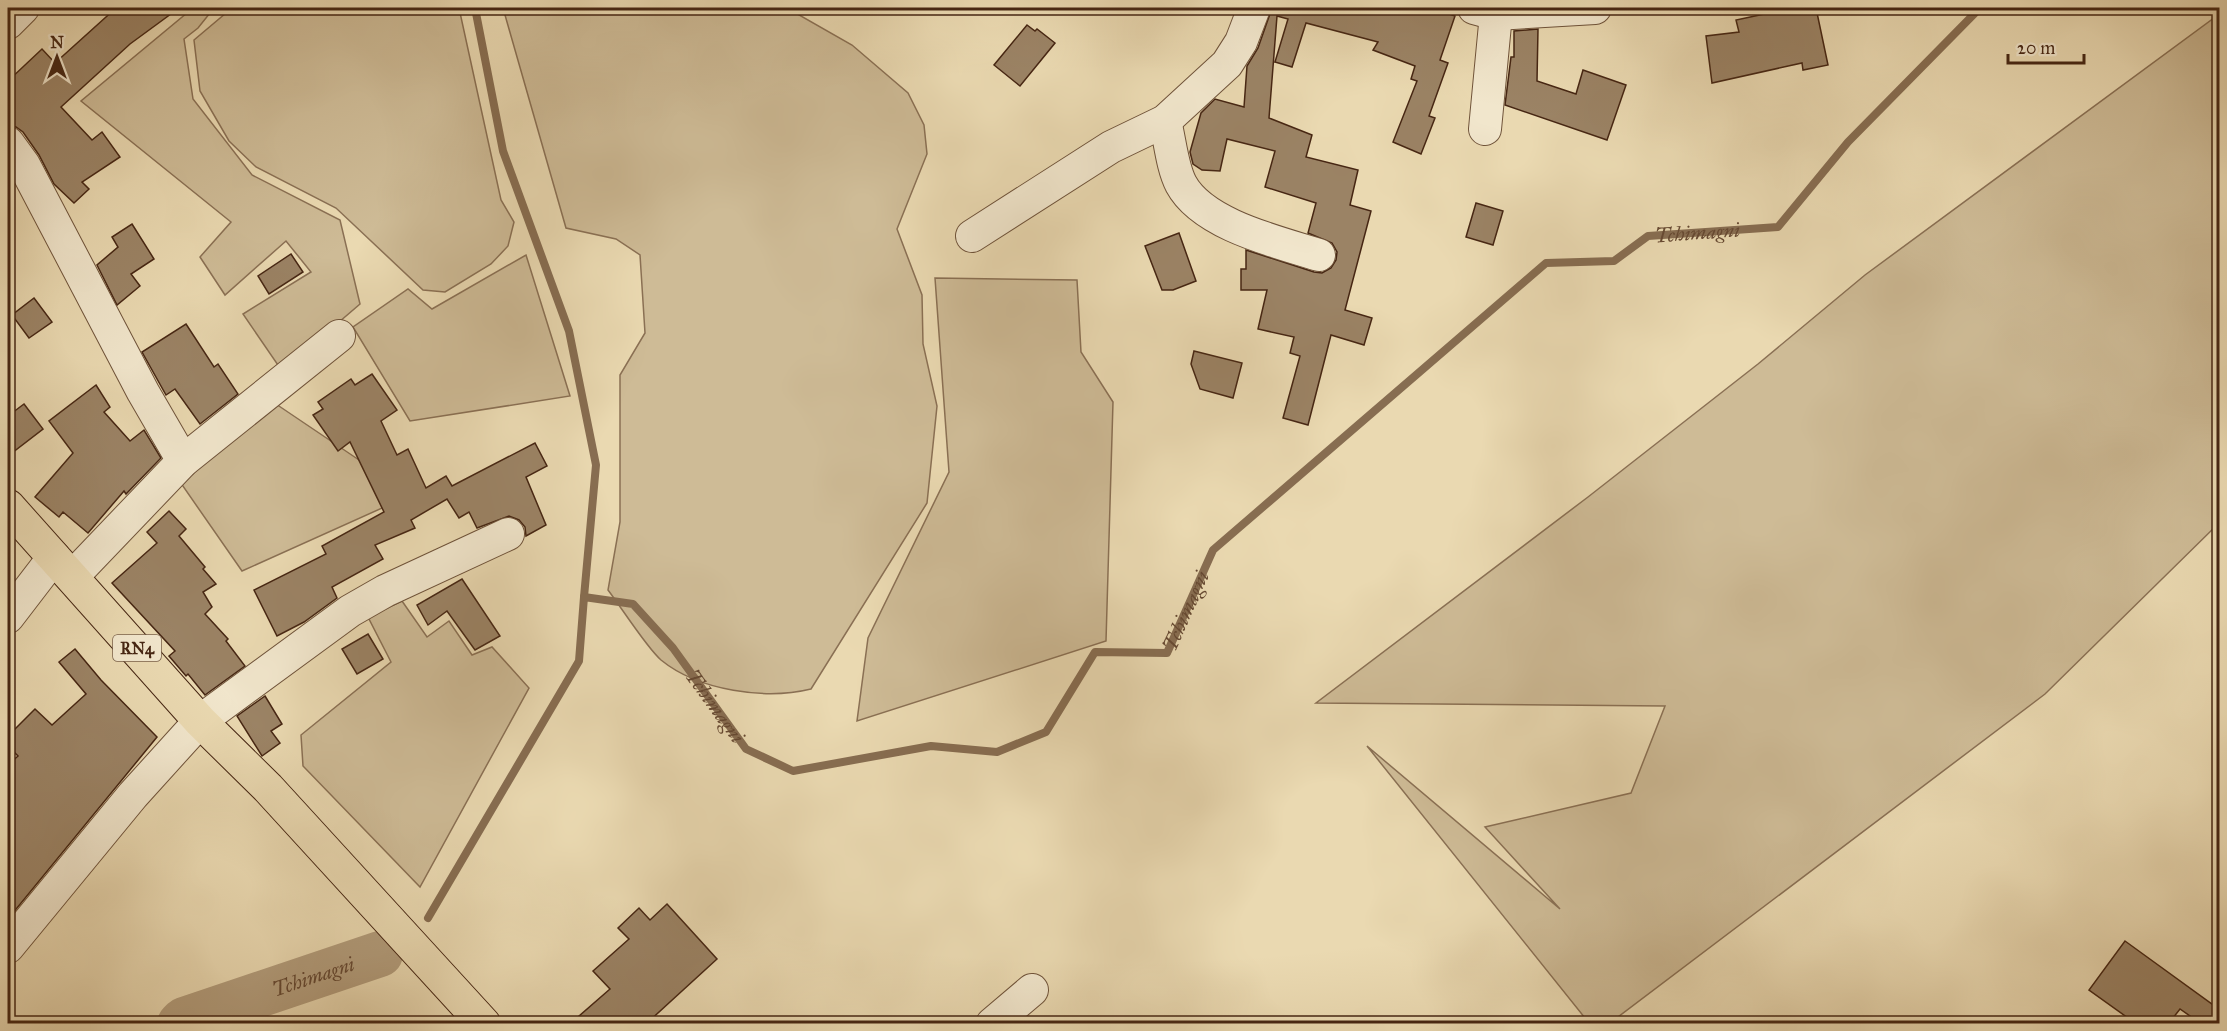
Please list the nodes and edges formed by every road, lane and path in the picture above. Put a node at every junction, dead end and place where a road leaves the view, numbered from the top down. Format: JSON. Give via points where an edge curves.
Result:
{"nodes":[{"id":1,"x":23,"y":8,"type":"edge"},
{"id":2,"x":1254,"y":8,"type":"edge"},
{"id":3,"x":1595,"y":8,"type":"edge"},
{"id":4,"x":1485,"y":11,"type":"edge"},
{"id":5,"x":8,"y":23,"type":"edge"},
{"id":6,"x":1165,"y":121,"type":"junction"},
{"id":7,"x":1485,"y":129,"type":"dead end"},
{"id":8,"x":8,"y":143,"type":"edge"},
{"id":9,"x":972,"y":236,"type":"dead end"},
{"id":10,"x":1319,"y":255,"type":"dead end"},
{"id":11,"x":339,"y":336,"type":"dead end"},
{"id":12,"x":183,"y":461,"type":"junction"},
{"id":13,"x":8,"y":506,"type":"edge"},
{"id":14,"x":508,"y":534,"type":"dead end"},
{"id":15,"x":64,"y":567,"type":"junction"},
{"id":16,"x":8,"y":617,"type":"edge"},
{"id":17,"x":200,"y":721,"type":"junction"},
{"id":18,"x":8,"y":947,"type":"edge"},
{"id":19,"x":1032,"y":990,"type":"dead end"},
{"id":20,"x":484,"y":1023,"type":"edge"},
{"id":21,"x":992,"y":1023,"type":"edge"}],
"edges":[{"from":1,"to":5,"type":"street"},
{"from":2,"to":6,"type":"street","via":[[1241,42],[1227,64]]},
{"from":3,"to":4,"type":"street"},
{"from":4,"to":7,"type":"street"},
{"from":6,"to":9,"type":"street","via":[[1111,147]]},
{"from":6,"to":10,"type":"street","via":[[1181,184],[1194,201],[1238,228]]},
{"from":8,"to":12,"type":"street","via":[[24,165]]},
{"from":11,"to":12,"type":"street"},
{"from":12,"to":15,"type":"street"},
{"from":13,"to":15,"type":"highway","number":"RN4"},
{"from":14,"to":17,"type":"street","via":[[350,610]]},
{"from":15,"to":16,"type":"street"},
{"from":15,"to":17,"type":"highway","number":"RN4"},
{"from":17,"to":18,"type":"street","via":[[133,795]]},
{"from":17,"to":20,"type":"highway","number":"RN4"},
{"from":19,"to":21,"type":"street"}]}
